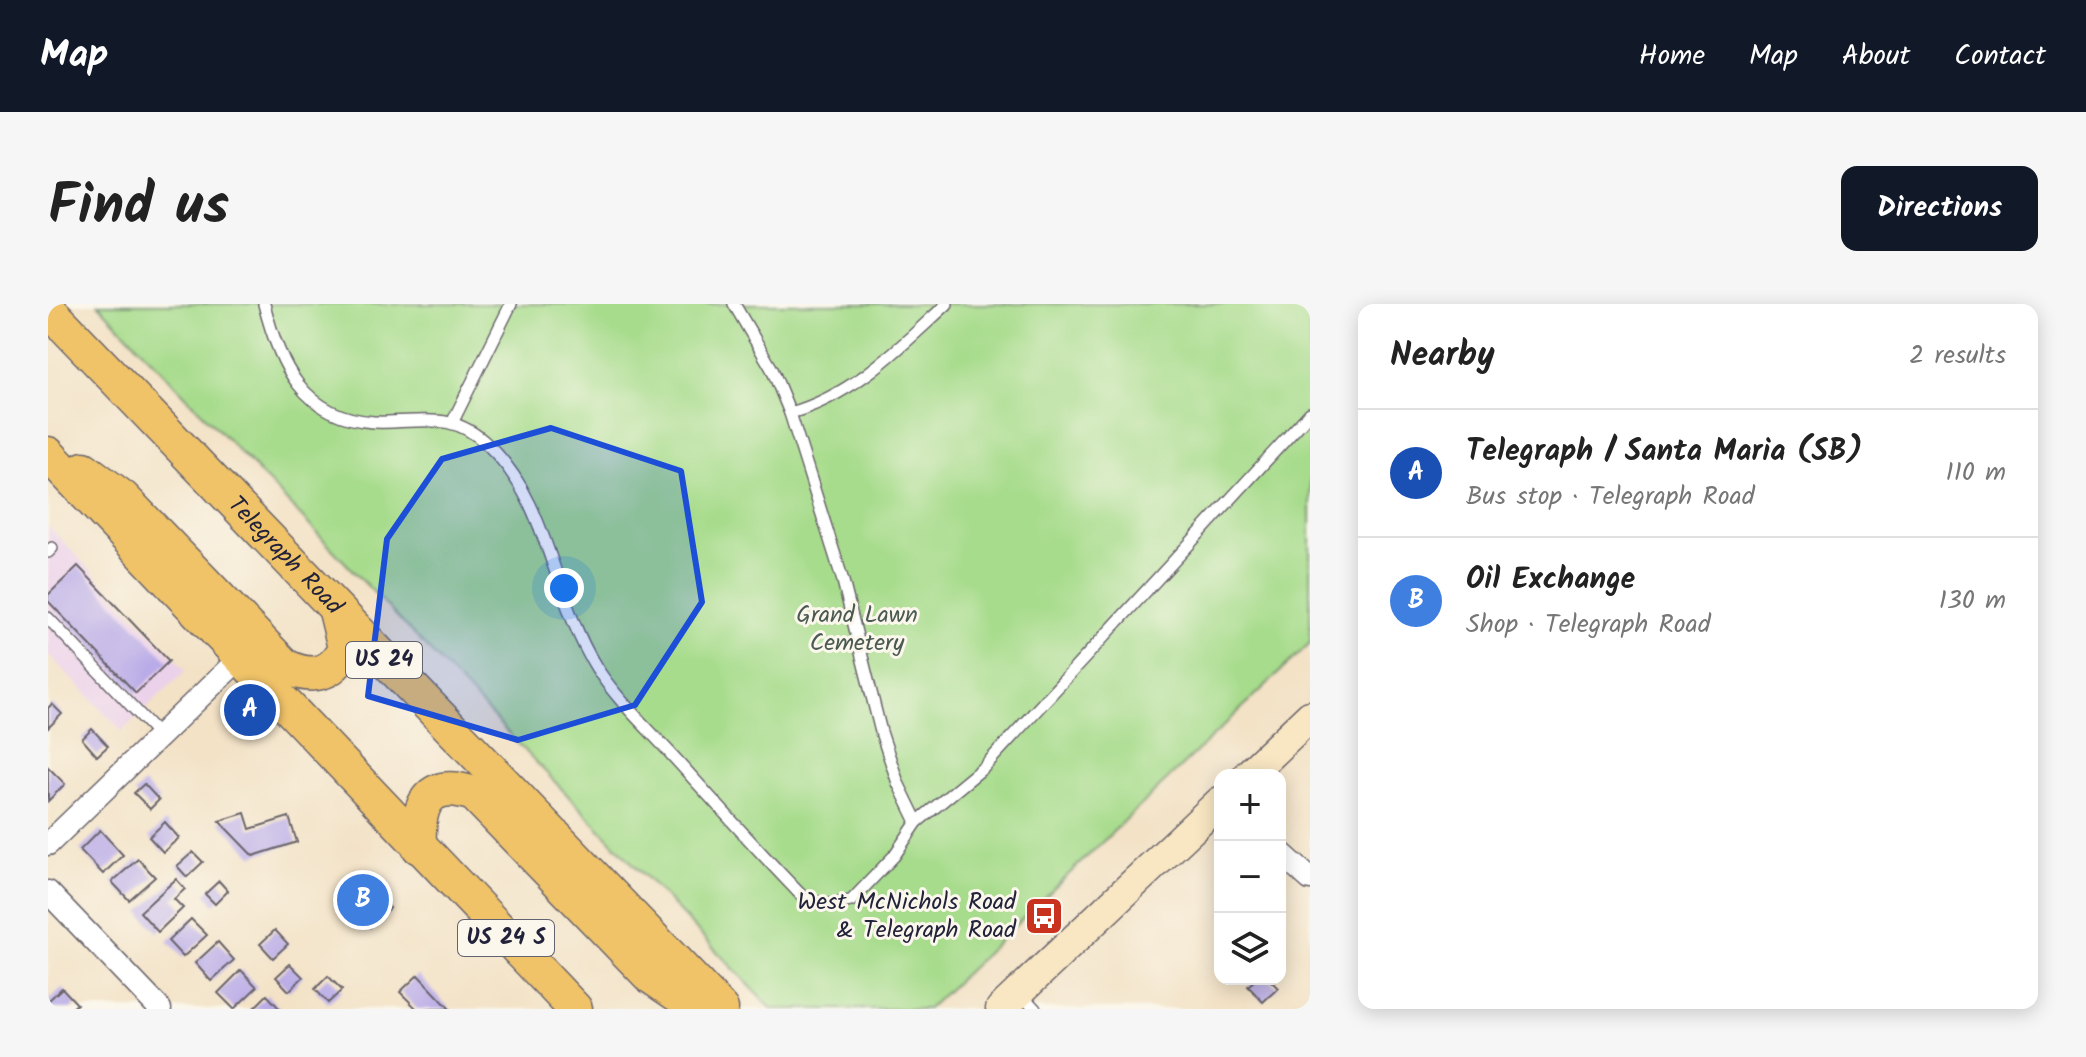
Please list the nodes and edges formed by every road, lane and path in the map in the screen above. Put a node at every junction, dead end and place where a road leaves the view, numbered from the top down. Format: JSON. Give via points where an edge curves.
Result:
{"nodes":[{"id":1,"x":264,"y":304,"type":"edge"},
{"id":2,"x":511,"y":304,"type":"edge"},
{"id":3,"x":734,"y":304,"type":"edge"},
{"id":4,"x":947,"y":304,"type":"edge"},
{"id":5,"x":53,"y":317,"type":"edge"},
{"id":6,"x":790,"y":413,"type":"junction"},
{"id":7,"x":1310,"y":413,"type":"edge"},
{"id":8,"x":453,"y":421,"type":"junction"},
{"id":9,"x":51,"y":461,"type":"edge"},
{"id":10,"x":336,"y":611,"type":"junction"},
{"id":11,"x":48,"y":618,"type":"edge"},
{"id":12,"x":240,"y":658,"type":"junction"},
{"id":13,"x":1310,"y":716,"type":"edge"},
{"id":14,"x":160,"y":736,"type":"junction"},
{"id":15,"x":1254,"y":769,"type":"edge"},
{"id":16,"x":1214,"y":808,"type":"edge"},
{"id":17,"x":917,"y":822,"type":"junction"},
{"id":18,"x":48,"y":844,"type":"edge"},
{"id":19,"x":428,"y":857,"type":"junction"},
{"id":20,"x":1286,"y":857,"type":"edge"},
{"id":21,"x":1310,"y":879,"type":"edge"},
{"id":22,"x":48,"y":892,"type":"edge"},
{"id":23,"x":1018,"y":1003,"type":"edge"},
{"id":24,"x":160,"y":1009,"type":"edge"},
{"id":25,"x":575,"y":1009,"type":"edge"},
{"id":26,"x":699,"y":1009,"type":"edge"},
{"id":27,"x":721,"y":1009,"type":"edge"}],
"edges":[{"from":1,"to":8,"type":"lane","via":[[273,342],[292,382],[336,414],[372,422]]},
{"from":2,"to":8,"type":"lane"},
{"from":3,"to":6,"type":"lane","via":[[772,369]]},
{"from":4,"to":6,"type":"lane","via":[[867,377],[822,404]]},
{"from":5,"to":10,"type":"main road","name":"Telegraph Road","number":"US 24"},
{"from":6,"to":17,"type":"lane","via":[[843,581],[881,732]]},
{"from":7,"to":17,"type":"lane","via":[[984,767]]},
{"from":8,"to":17,"type":"lane","via":[[476,433],[503,458],[532,506],[583,643],[610,687],[803,897],[825,905],[851,901],[894,856]]},
{"from":9,"to":10,"type":"main road","via":[[123,498],[285,666],[311,676],[334,665],[345,648]]},
{"from":9,"to":12,"type":"main road"},
{"from":10,"to":27,"type":"main road","name":"Telegraph Road","number":"US 24"},
{"from":11,"to":14,"type":"lane"},
{"from":12,"to":14,"type":"street"},
{"from":12,"to":19,"type":"main road"},
{"from":13,"to":15,"type":"main road"},
{"from":14,"to":18,"type":"street"},
{"from":16,"to":23,"type":"main road"},
{"from":19,"to":25,"type":"main road","number":"US 24 S"},
{"from":19,"to":26,"type":"main road","via":[[418,823],[425,803],[435,791],[454,787],[474,794],[650,976]]},
{"from":20,"to":21,"type":"street"},
{"from":22,"to":24,"type":"street"}]}
